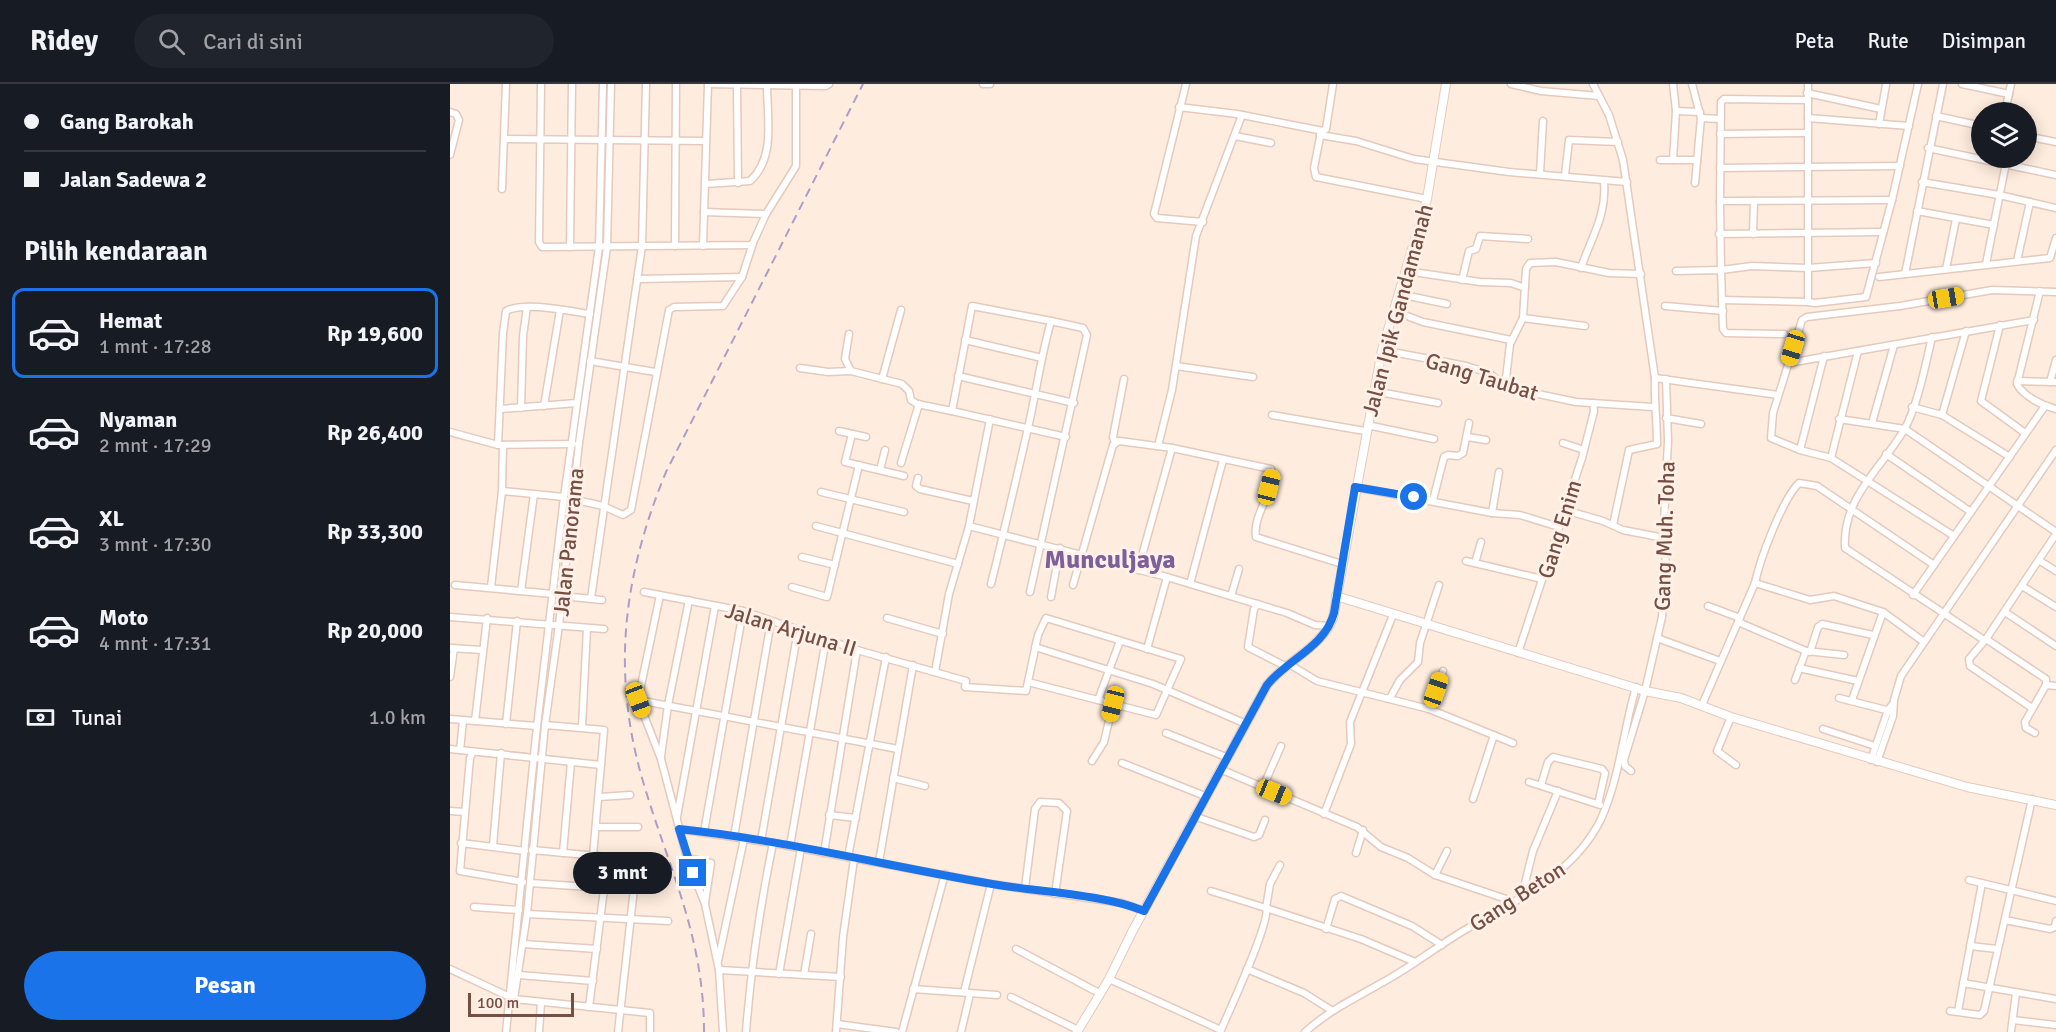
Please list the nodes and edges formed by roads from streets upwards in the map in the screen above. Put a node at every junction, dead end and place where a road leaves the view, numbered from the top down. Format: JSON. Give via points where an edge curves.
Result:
{"nodes":[{"id":1,"x":506,"y":84,"type":"edge"},
{"id":2,"x":541,"y":84,"type":"edge"},
{"id":3,"x":572,"y":84,"type":"edge"},
{"id":4,"x":603,"y":84,"type":"edge"},
{"id":5,"x":611,"y":84,"type":"edge"},
{"id":6,"x":646,"y":84,"type":"edge"},
{"id":7,"x":676,"y":84,"type":"edge"},
{"id":8,"x":708,"y":84,"type":"edge"},
{"id":9,"x":829,"y":84,"type":"edge"},
{"id":10,"x":983,"y":84,"type":"edge"},
{"id":11,"x":990,"y":84,"type":"edge"},
{"id":12,"x":1186,"y":84,"type":"edge"},
{"id":13,"x":1333,"y":84,"type":"edge"},
{"id":14,"x":1446,"y":84,"type":"edge"},
{"id":15,"x":1511,"y":84,"type":"edge"},
{"id":16,"x":1593,"y":84,"type":"edge"},
{"id":17,"x":1673,"y":84,"type":"edge"},
{"id":18,"x":1692,"y":84,"type":"edge"},
{"id":19,"x":1808,"y":84,"type":"edge"},
{"id":20,"x":1918,"y":84,"type":"edge"},
{"id":21,"x":1943,"y":84,"type":"edge"},
{"id":22,"x":1962,"y":84,"type":"edge"},
{"id":23,"x":2011,"y":84,"type":"edge"},
{"id":24,"x":767,"y":85,"type":"edge"},
{"id":25,"x":804,"y":85,"type":"edge"},
{"id":26,"x":1886,"y":85,"type":"edge"},
{"id":27,"x":736,"y":86,"type":"junction"},
{"id":28,"x":796,"y":86,"type":"junction"},
{"id":29,"x":2009,"y":94,"type":"junction"},
{"id":30,"x":1599,"y":96,"type":"junction"},
{"id":31,"x":1808,"y":97,"type":"junction"},
{"id":32,"x":2007,"y":102,"type":"edge"},
{"id":33,"x":1179,"y":107,"type":"junction"},
{"id":34,"x":1881,"y":109,"type":"junction"},
{"id":35,"x":1676,"y":111,"type":"junction"},
{"id":36,"x":450,"y":112,"type":"edge"},
{"id":37,"x":1242,"y":115,"type":"junction"},
{"id":38,"x":1701,"y":115,"type":"junction"},
{"id":39,"x":1936,"y":116,"type":"junction"},
{"id":40,"x":1808,"y":118,"type":"junction"},
{"id":41,"x":1720,"y":119,"type":"junction"},
{"id":42,"x":1543,"y":121,"type":"dead end"},
{"id":43,"x":1879,"y":124,"type":"junction"},
{"id":44,"x":1971,"y":124,"type":"edge"},
{"id":45,"x":1909,"y":126,"type":"junction"},
{"id":46,"x":1321,"y":133,"type":"junction"},
{"id":47,"x":1808,"y":133,"type":"junction"},
{"id":48,"x":1720,"y":134,"type":"junction"},
{"id":49,"x":1235,"y":136,"type":"junction"},
{"id":50,"x":2037,"y":138,"type":"edge"},
{"id":51,"x":540,"y":139,"type":"junction"},
{"id":52,"x":572,"y":139,"type":"junction"},
{"id":53,"x":644,"y":139,"type":"junction"},
{"id":54,"x":504,"y":140,"type":"junction"},
{"id":55,"x":606,"y":140,"type":"junction"},
{"id":56,"x":674,"y":140,"type":"junction"},
{"id":57,"x":706,"y":141,"type":"junction"},
{"id":58,"x":1618,"y":142,"type":"junction"},
{"id":59,"x":2056,"y":142,"type":"edge"},
{"id":60,"x":1271,"y":143,"type":"dead end"},
{"id":61,"x":1928,"y":148,"type":"junction"},
{"id":62,"x":450,"y":155,"type":"edge"},
{"id":63,"x":1971,"y":155,"type":"edge"},
{"id":64,"x":1660,"y":160,"type":"dead end"},
{"id":65,"x":1673,"y":160,"type":"junction"},
{"id":66,"x":1697,"y":160,"type":"junction"},
{"id":67,"x":1432,"y":161,"type":"junction"},
{"id":68,"x":1900,"y":166,"type":"junction"},
{"id":69,"x":1807,"y":167,"type":"junction"},
{"id":70,"x":1720,"y":168,"type":"junction"},
{"id":71,"x":2005,"y":168,"type":"edge"},
{"id":72,"x":2032,"y":168,"type":"edge"},
{"id":73,"x":1540,"y":173,"type":"junction"},
{"id":74,"x":1565,"y":175,"type":"junction"},
{"id":75,"x":2056,"y":175,"type":"edge"},
{"id":76,"x":1605,"y":182,"type":"junction"},
{"id":77,"x":1627,"y":182,"type":"junction"},
{"id":78,"x":1923,"y":182,"type":"junction"},
{"id":79,"x":738,"y":183,"type":"junction"},
{"id":80,"x":1695,"y":183,"type":"dead end"},
{"id":81,"x":706,"y":184,"type":"junction"},
{"id":82,"x":502,"y":189,"type":"dead end"},
{"id":83,"x":1999,"y":195,"type":"junction"},
{"id":84,"x":1427,"y":199,"type":"junction"},
{"id":85,"x":1807,"y":200,"type":"junction"},
{"id":86,"x":1892,"y":200,"type":"junction"},
{"id":87,"x":1720,"y":201,"type":"junction"},
{"id":88,"x":1754,"y":201,"type":"junction"},
{"id":89,"x":2030,"y":202,"type":"junction"},
{"id":90,"x":2056,"y":208,"type":"edge"},
{"id":91,"x":1917,"y":211,"type":"junction"},
{"id":92,"x":704,"y":212,"type":"junction"},
{"id":93,"x":766,"y":213,"type":"junction"},
{"id":94,"x":1956,"y":219,"type":"junction"},
{"id":95,"x":1203,"y":222,"type":"junction"},
{"id":96,"x":1994,"y":225,"type":"junction"},
{"id":97,"x":1883,"y":232,"type":"junction"},
{"id":98,"x":1808,"y":233,"type":"junction"},
{"id":99,"x":1719,"y":234,"type":"junction"},
{"id":100,"x":1753,"y":234,"type":"junction"},
{"id":101,"x":2056,"y":238,"type":"edge"},
{"id":102,"x":1528,"y":239,"type":"dead end"},
{"id":103,"x":753,"y":243,"type":"junction"},
{"id":104,"x":642,"y":246,"type":"junction"},
{"id":105,"x":675,"y":246,"type":"junction"},
{"id":106,"x":703,"y":246,"type":"junction"},
{"id":107,"x":570,"y":247,"type":"junction"},
{"id":108,"x":599,"y":247,"type":"junction"},
{"id":109,"x":607,"y":247,"type":"junction"},
{"id":110,"x":2017,"y":261,"type":"junction"},
{"id":111,"x":1876,"y":263,"type":"junction"},
{"id":112,"x":1986,"y":264,"type":"junction"},
{"id":113,"x":1581,"y":268,"type":"junction"},
{"id":114,"x":1808,"y":268,"type":"junction"},
{"id":115,"x":1946,"y":269,"type":"junction"},
{"id":116,"x":1721,"y":270,"type":"junction"},
{"id":117,"x":1407,"y":271,"type":"junction"},
{"id":118,"x":1676,"y":271,"type":"dead end"},
{"id":119,"x":1641,"y":274,"type":"junction"},
{"id":120,"x":1905,"y":274,"type":"junction"},
{"id":121,"x":742,"y":277,"type":"junction"},
{"id":122,"x":1879,"y":277,"type":"dead end"},
{"id":123,"x":637,"y":279,"type":"junction"},
{"id":124,"x":1462,"y":280,"type":"junction"},
{"id":125,"x":1525,"y":288,"type":"junction"},
{"id":126,"x":2040,"y":291,"type":"junction"},
{"id":127,"x":2056,"y":292,"type":"edge"},
{"id":128,"x":1400,"y":294,"type":"junction"},
{"id":129,"x":1722,"y":300,"type":"junction"},
{"id":130,"x":1808,"y":302,"type":"junction"},
{"id":131,"x":1447,"y":304,"type":"dead end"},
{"id":132,"x":1665,"y":306,"type":"dead end"},
{"id":133,"x":527,"y":307,"type":"junction"},
{"id":134,"x":560,"y":310,"type":"junction"},
{"id":135,"x":901,"y":310,"type":"dead end"},
{"id":136,"x":1723,"y":310,"type":"junction"},
{"id":137,"x":1394,"y":311,"type":"junction"},
{"id":138,"x":590,"y":314,"type":"junction"},
{"id":139,"x":1523,"y":318,"type":"junction"},
{"id":140,"x":2034,"y":320,"type":"junction"},
{"id":141,"x":1051,"y":321,"type":"junction"},
{"id":142,"x":2000,"y":325,"type":"junction"},
{"id":143,"x":1585,"y":326,"type":"dead end"},
{"id":144,"x":1965,"y":331,"type":"junction"},
{"id":145,"x":849,"y":334,"type":"dead end"},
{"id":146,"x":1784,"y":334,"type":"dead end"},
{"id":147,"x":1932,"y":337,"type":"junction"},
{"id":148,"x":965,"y":340,"type":"junction"},
{"id":149,"x":1511,"y":340,"type":"junction"},
{"id":150,"x":1894,"y":345,"type":"junction"},
{"id":151,"x":1382,"y":350,"type":"junction"},
{"id":152,"x":1858,"y":351,"type":"junction"},
{"id":153,"x":1824,"y":356,"type":"junction"},
{"id":154,"x":1042,"y":358,"type":"junction"},
{"id":155,"x":2056,"y":360,"type":"edge"},
{"id":156,"x":590,"y":361,"type":"junction"},
{"id":157,"x":1789,"y":363,"type":"junction"},
{"id":158,"x":625,"y":366,"type":"junction"},
{"id":159,"x":1176,"y":366,"type":"junction"},
{"id":160,"x":800,"y":368,"type":"dead end"},
{"id":161,"x":851,"y":370,"type":"junction"},
{"id":162,"x":656,"y":372,"type":"junction"},
{"id":163,"x":958,"y":376,"type":"junction"},
{"id":164,"x":1252,"y":377,"type":"dead end"},
{"id":165,"x":882,"y":379,"type":"junction"},
{"id":166,"x":1124,"y":379,"type":"dead end"},
{"id":167,"x":1661,"y":379,"type":"junction"},
{"id":168,"x":2017,"y":381,"type":"junction"},
{"id":169,"x":2053,"y":382,"type":"edge"},
{"id":170,"x":1504,"y":387,"type":"junction"},
{"id":171,"x":1374,"y":391,"type":"junction"},
{"id":172,"x":1035,"y":394,"type":"junction"},
{"id":173,"x":1778,"y":395,"type":"junction"},
{"id":174,"x":577,"y":403,"type":"junction"},
{"id":175,"x":1438,"y":403,"type":"dead end"},
{"id":176,"x":1593,"y":403,"type":"junction"},
{"id":177,"x":919,"y":404,"type":"junction"},
{"id":178,"x":1074,"y":404,"type":"junction"},
{"id":179,"x":544,"y":406,"type":"junction"},
{"id":180,"x":2045,"y":406,"type":"junction"},
{"id":181,"x":1653,"y":407,"type":"junction"},
{"id":182,"x":1912,"y":407,"type":"junction"},
{"id":183,"x":521,"y":408,"type":"junction"},
{"id":184,"x":500,"y":409,"type":"junction"},
{"id":185,"x":2056,"y":409,"type":"edge"},
{"id":186,"x":952,"y":411,"type":"junction"},
{"id":187,"x":1272,"y":415,"type":"dead end"},
{"id":188,"x":1942,"y":416,"type":"junction"},
{"id":189,"x":1666,"y":418,"type":"junction"},
{"id":190,"x":990,"y":419,"type":"junction"},
{"id":191,"x":1839,"y":419,"type":"junction"},
{"id":192,"x":1469,"y":423,"type":"dead end"},
{"id":193,"x":1872,"y":423,"type":"junction"},
{"id":194,"x":1701,"y":424,"type":"dead end"},
{"id":195,"x":1028,"y":427,"type":"junction"},
{"id":196,"x":1366,"y":428,"type":"junction"},
{"id":197,"x":1905,"y":429,"type":"junction"},
{"id":198,"x":839,"y":431,"type":"dead end"},
{"id":199,"x":450,"y":432,"type":"edge"},
{"id":200,"x":2025,"y":433,"type":"junction"},
{"id":201,"x":852,"y":434,"type":"junction"},
{"id":202,"x":1066,"y":436,"type":"junction"},
{"id":203,"x":866,"y":437,"type":"dead end"},
{"id":204,"x":1468,"y":437,"type":"junction"},
{"id":205,"x":1434,"y":439,"type":"dead end"},
{"id":206,"x":1486,"y":440,"type":"dead end"},
{"id":207,"x":576,"y":443,"type":"junction"},
{"id":208,"x":1114,"y":443,"type":"junction"},
{"id":209,"x":1563,"y":443,"type":"dead end"},
{"id":210,"x":501,"y":445,"type":"junction"},
{"id":211,"x":1158,"y":446,"type":"junction"},
{"id":212,"x":1172,"y":448,"type":"junction"},
{"id":213,"x":885,"y":450,"type":"dead end"},
{"id":214,"x":1584,"y":450,"type":"junction"},
{"id":215,"x":1800,"y":450,"type":"junction"},
{"id":216,"x":2056,"y":450,"type":"edge"},
{"id":217,"x":1886,"y":454,"type":"junction"},
{"id":218,"x":2010,"y":457,"type":"junction"},
{"id":219,"x":1831,"y":458,"type":"junction"},
{"id":220,"x":1223,"y":460,"type":"junction"},
{"id":221,"x":901,"y":464,"type":"dead end"},
{"id":222,"x":859,"y":465,"type":"junction"},
{"id":223,"x":880,"y":470,"type":"junction"},
{"id":224,"x":1499,"y":472,"type":"dead end"},
{"id":225,"x":904,"y":476,"type":"dead end"},
{"id":226,"x":918,"y":478,"type":"dead end"},
{"id":227,"x":1866,"y":478,"type":"junction"},
{"id":228,"x":1989,"y":485,"type":"junction"},
{"id":229,"x":1355,"y":487,"type":"junction"},
{"id":230,"x":502,"y":491,"type":"junction"},
{"id":231,"x":821,"y":492,"type":"dead end"},
{"id":232,"x":534,"y":494,"type":"junction"},
{"id":233,"x":564,"y":497,"type":"junction"},
{"id":234,"x":572,"y":499,"type":"junction"},
{"id":235,"x":851,"y":499,"type":"junction"},
{"id":236,"x":1433,"y":500,"type":"junction"},
{"id":237,"x":973,"y":501,"type":"junction"},
{"id":238,"x":2019,"y":505,"type":"junction"},
{"id":239,"x":603,"y":506,"type":"junction"},
{"id":240,"x":1851,"y":509,"type":"junction"},
{"id":241,"x":1565,"y":510,"type":"junction"},
{"id":242,"x":904,"y":512,"type":"dead end"},
{"id":243,"x":1971,"y":512,"type":"junction"},
{"id":244,"x":1492,"y":513,"type":"junction"},
{"id":245,"x":1613,"y":525,"type":"junction"},
{"id":246,"x":816,"y":526,"type":"dead end"},
{"id":247,"x":969,"y":526,"type":"junction"},
{"id":248,"x":1559,"y":527,"type":"junction"},
{"id":249,"x":843,"y":533,"type":"junction"},
{"id":250,"x":2056,"y":533,"type":"edge"},
{"id":251,"x":1003,"y":535,"type":"junction"},
{"id":252,"x":1954,"y":536,"type":"junction"},
{"id":253,"x":1659,"y":537,"type":"junction"},
{"id":254,"x":1481,"y":542,"type":"dead end"},
{"id":255,"x":1041,"y":544,"type":"junction"},
{"id":256,"x":1060,"y":548,"type":"junction"},
{"id":257,"x":1082,"y":554,"type":"junction"},
{"id":258,"x":802,"y":557,"type":"dead end"},
{"id":259,"x":1466,"y":561,"type":"dead end"},
{"id":260,"x":2040,"y":561,"type":"junction"},
{"id":261,"x":1475,"y":563,"type":"junction"},
{"id":262,"x":958,"y":564,"type":"junction"},
{"id":263,"x":1342,"y":564,"type":"junction"},
{"id":264,"x":835,"y":565,"type":"junction"},
{"id":265,"x":1934,"y":565,"type":"junction"},
{"id":266,"x":1239,"y":569,"type":"dead end"},
{"id":267,"x":1138,"y":570,"type":"junction"},
{"id":268,"x":2056,"y":571,"type":"edge"},
{"id":269,"x":1167,"y":577,"type":"junction"},
{"id":270,"x":1542,"y":579,"type":"junction"},
{"id":271,"x":1755,"y":583,"type":"junction"},
{"id":272,"x":991,"y":584,"type":"dead end"},
{"id":273,"x":1190,"y":584,"type":"junction"},
{"id":274,"x":455,"y":585,"type":"dead end"},
{"id":275,"x":1073,"y":585,"type":"dead end"},
{"id":276,"x":1438,"y":585,"type":"dead end"},
{"id":277,"x":2022,"y":586,"type":"junction"},
{"id":278,"x":792,"y":587,"type":"dead end"},
{"id":279,"x":491,"y":588,"type":"junction"},
{"id":280,"x":520,"y":591,"type":"junction"},
{"id":281,"x":644,"y":592,"type":"dead end"},
{"id":282,"x":1030,"y":592,"type":"dead end"},
{"id":283,"x":553,"y":594,"type":"junction"},
{"id":284,"x":1913,"y":594,"type":"junction"},
{"id":285,"x":660,"y":595,"type":"junction"},
{"id":286,"x":562,"y":596,"type":"junction"},
{"id":287,"x":1231,"y":596,"type":"junction"},
{"id":288,"x":1336,"y":596,"type":"junction"},
{"id":289,"x":1052,"y":597,"type":"dead end"},
{"id":290,"x":591,"y":598,"type":"junction"},
{"id":291,"x":602,"y":600,"type":"dead end"},
{"id":292,"x":689,"y":600,"type":"junction"},
{"id":293,"x":1258,"y":604,"type":"junction"},
{"id":294,"x":715,"y":606,"type":"junction"},
{"id":295,"x":1708,"y":606,"type":"dead end"},
{"id":296,"x":2056,"y":607,"type":"edge"},
{"id":297,"x":743,"y":611,"type":"junction"},
{"id":298,"x":1883,"y":612,"type":"junction"},
{"id":299,"x":2005,"y":612,"type":"junction"},
{"id":300,"x":1944,"y":613,"type":"junction"},
{"id":301,"x":1393,"y":615,"type":"junction"},
{"id":302,"x":450,"y":616,"type":"edge"},
{"id":303,"x":487,"y":618,"type":"junction"},
{"id":304,"x":887,"y":618,"type":"dead end"},
{"id":305,"x":1739,"y":620,"type":"junction"},
{"id":306,"x":517,"y":621,"type":"junction"},
{"id":307,"x":771,"y":621,"type":"junction"},
{"id":308,"x":549,"y":624,"type":"junction"},
{"id":309,"x":1425,"y":624,"type":"junction"},
{"id":310,"x":559,"y":625,"type":"junction"},
{"id":311,"x":1329,"y":626,"type":"junction"},
{"id":312,"x":587,"y":628,"type":"junction"},
{"id":313,"x":604,"y":629,"type":"dead end"},
{"id":314,"x":798,"y":630,"type":"junction"},
{"id":315,"x":943,"y":634,"type":"junction"},
{"id":316,"x":1873,"y":635,"type":"junction"},
{"id":317,"x":1657,"y":638,"type":"junction"},
{"id":318,"x":826,"y":639,"type":"junction"},
{"id":319,"x":1985,"y":639,"type":"junction"},
{"id":320,"x":1120,"y":641,"type":"junction"},
{"id":321,"x":1924,"y":642,"type":"junction"},
{"id":322,"x":2056,"y":646,"type":"edge"},
{"id":323,"x":1035,"y":647,"type":"junction"},
{"id":324,"x":452,"y":648,"type":"edge"},
{"id":325,"x":1147,"y":649,"type":"junction"},
{"id":326,"x":482,"y":650,"type":"junction"},
{"id":327,"x":857,"y":650,"type":"junction"},
{"id":328,"x":1808,"y":651,"type":"junction"},
{"id":329,"x":1518,"y":652,"type":"junction"},
{"id":330,"x":1844,"y":655,"type":"dead end"},
{"id":331,"x":886,"y":657,"type":"junction"},
{"id":332,"x":1720,"y":661,"type":"junction"},
{"id":333,"x":913,"y":665,"type":"junction"},
{"id":334,"x":1287,"y":665,"type":"junction"},
{"id":335,"x":1799,"y":668,"type":"junction"},
{"id":336,"x":1109,"y":669,"type":"junction"},
{"id":337,"x":1443,"y":671,"type":"dead end"},
{"id":338,"x":935,"y":672,"type":"junction"},
{"id":339,"x":450,"y":677,"type":"edge"},
{"id":340,"x":1795,"y":680,"type":"dead end"},
{"id":341,"x":1858,"y":681,"type":"junction"},
{"id":342,"x":1028,"y":682,"type":"junction"},
{"id":343,"x":2046,"y":685,"type":"junction"},
{"id":344,"x":1636,"y":687,"type":"junction"},
{"id":345,"x":2056,"y":687,"type":"edge"},
{"id":346,"x":1166,"y":689,"type":"junction"},
{"id":347,"x":1645,"y":691,"type":"junction"},
{"id":348,"x":1362,"y":692,"type":"junction"},
{"id":349,"x":1390,"y":698,"type":"junction"},
{"id":350,"x":1839,"y":698,"type":"dead end"},
{"id":351,"x":638,"y":700,"type":"junction"},
{"id":352,"x":1098,"y":700,"type":"junction"},
{"id":353,"x":1852,"y":700,"type":"junction"},
{"id":354,"x":1113,"y":704,"type":"junction"},
{"id":355,"x":668,"y":705,"type":"junction"},
{"id":356,"x":1702,"y":705,"type":"junction"},
{"id":357,"x":2032,"y":708,"type":"junction"},
{"id":358,"x":1429,"y":709,"type":"junction"},
{"id":359,"x":697,"y":711,"type":"junction"},
{"id":360,"x":1891,"y":711,"type":"junction"},
{"id":361,"x":726,"y":716,"type":"junction"},
{"id":362,"x":1731,"y":717,"type":"junction"},
{"id":363,"x":450,"y":719,"type":"edge"},
{"id":364,"x":754,"y":720,"type":"junction"},
{"id":365,"x":463,"y":721,"type":"junction"},
{"id":366,"x":475,"y":721,"type":"junction"},
{"id":367,"x":1244,"y":723,"type":"junction"},
{"id":368,"x":506,"y":724,"type":"junction"},
{"id":369,"x":544,"y":725,"type":"junction"},
{"id":370,"x":537,"y":726,"type":"junction"},
{"id":371,"x":781,"y":726,"type":"junction"},
{"id":372,"x":582,"y":727,"type":"junction"},
{"id":373,"x":1822,"y":729,"type":"dead end"},
{"id":374,"x":810,"y":732,"type":"junction"},
{"id":375,"x":1166,"y":733,"type":"dead end"},
{"id":376,"x":2035,"y":733,"type":"dead end"},
{"id":377,"x":1494,"y":735,"type":"junction"},
{"id":378,"x":842,"y":738,"type":"junction"},
{"id":379,"x":871,"y":742,"type":"junction"},
{"id":380,"x":1513,"y":743,"type":"dead end"},
{"id":381,"x":1281,"y":746,"type":"dead end"},
{"id":382,"x":1875,"y":746,"type":"junction"},
{"id":383,"x":450,"y":749,"type":"edge"},
{"id":384,"x":898,"y":749,"type":"junction"},
{"id":385,"x":460,"y":750,"type":"junction"},
{"id":386,"x":473,"y":752,"type":"junction"},
{"id":387,"x":501,"y":753,"type":"junction"},
{"id":388,"x":1226,"y":757,"type":"junction"},
{"id":389,"x":538,"y":758,"type":"junction"},
{"id":390,"x":661,"y":759,"type":"junction"},
{"id":391,"x":1092,"y":761,"type":"dead end"},
{"id":392,"x":571,"y":762,"type":"junction"},
{"id":393,"x":1876,"y":762,"type":"junction"},
{"id":394,"x":1122,"y":763,"type":"dead end"},
{"id":395,"x":601,"y":765,"type":"junction"},
{"id":396,"x":1736,"y":765,"type":"dead end"},
{"id":397,"x":1220,"y":769,"type":"junction"},
{"id":398,"x":1631,"y":771,"type":"dead end"},
{"id":399,"x":893,"y":778,"type":"junction"},
{"id":400,"x":1529,"y":782,"type":"dead end"},
{"id":401,"x":1541,"y":785,"type":"junction"},
{"id":402,"x":925,"y":786,"type":"dead end"},
{"id":403,"x":1263,"y":787,"type":"junction"},
{"id":404,"x":1558,"y":791,"type":"junction"},
{"id":405,"x":630,"y":795,"type":"dead end"},
{"id":406,"x":1205,"y":796,"type":"junction"},
{"id":407,"x":599,"y":797,"type":"junction"},
{"id":408,"x":1473,"y":799,"type":"dead end"},
{"id":409,"x":2032,"y":800,"type":"junction"},
{"id":410,"x":1598,"y":804,"type":"junction"},
{"id":411,"x":2056,"y":805,"type":"edge"},
{"id":412,"x":1605,"y":807,"type":"junction"},
{"id":413,"x":450,"y":811,"type":"edge"},
{"id":414,"x":465,"y":812,"type":"junction"},
{"id":415,"x":1324,"y":814,"type":"junction"},
{"id":416,"x":829,"y":815,"type":"junction"},
{"id":417,"x":1194,"y":816,"type":"junction"},
{"id":418,"x":856,"y":818,"type":"junction"},
{"id":419,"x":1265,"y":820,"type":"dead end"},
{"id":420,"x":676,"y":821,"type":"junction"},
{"id":421,"x":596,"y":827,"type":"junction"},
{"id":422,"x":638,"y":827,"type":"dead end"},
{"id":423,"x":679,"y":829,"type":"junction"},
{"id":424,"x":1363,"y":830,"type":"junction"},
{"id":425,"x":704,"y":832,"type":"junction"},
{"id":426,"x":734,"y":837,"type":"junction"},
{"id":427,"x":744,"y":839,"type":"junction"},
{"id":428,"x":761,"y":841,"type":"junction"},
{"id":429,"x":461,"y":843,"type":"junction"},
{"id":430,"x":773,"y":843,"type":"junction"},
{"id":431,"x":493,"y":846,"type":"junction"},
{"id":432,"x":790,"y":846,"type":"junction"},
{"id":433,"x":801,"y":849,"type":"junction"},
{"id":434,"x":528,"y":851,"type":"junction"},
{"id":435,"x":1447,"y":851,"type":"dead end"},
{"id":436,"x":563,"y":853,"type":"junction"},
{"id":437,"x":824,"y":853,"type":"junction"},
{"id":438,"x":1356,"y":853,"type":"dead end"},
{"id":439,"x":593,"y":856,"type":"junction"},
{"id":440,"x":608,"y":858,"type":"junction"},
{"id":441,"x":687,"y":858,"type":"junction"},
{"id":442,"x":851,"y":858,"type":"junction"},
{"id":443,"x":879,"y":862,"type":"junction"},
{"id":444,"x":1280,"y":865,"type":"dead end"},
{"id":445,"x":945,"y":874,"type":"junction"},
{"id":446,"x":1436,"y":875,"type":"junction"},
{"id":447,"x":1969,"y":880,"type":"dead end"},
{"id":448,"x":526,"y":882,"type":"junction"},
{"id":449,"x":1982,"y":883,"type":"junction"},
{"id":450,"x":991,"y":884,"type":"junction"},
{"id":451,"x":604,"y":888,"type":"junction"},
{"id":452,"x":1025,"y":888,"type":"junction"},
{"id":453,"x":1210,"y":891,"type":"dead end"},
{"id":454,"x":2010,"y":891,"type":"junction"},
{"id":455,"x":1056,"y":894,"type":"junction"},
{"id":456,"x":1522,"y":895,"type":"junction"},
{"id":457,"x":2056,"y":901,"type":"edge"},
{"id":458,"x":1515,"y":902,"type":"junction"},
{"id":459,"x":705,"y":904,"type":"junction"},
{"id":460,"x":474,"y":907,"type":"dead end"},
{"id":461,"x":1266,"y":909,"type":"junction"},
{"id":462,"x":519,"y":910,"type":"junction"},
{"id":463,"x":1144,"y":911,"type":"junction"},
{"id":464,"x":527,"y":914,"type":"junction"},
{"id":465,"x":601,"y":919,"type":"junction"},
{"id":466,"x":2005,"y":920,"type":"junction"},
{"id":467,"x":631,"y":921,"type":"junction"},
{"id":468,"x":668,"y":921,"type":"dead end"},
{"id":469,"x":2056,"y":921,"type":"edge"},
{"id":470,"x":1326,"y":929,"type":"junction"},
{"id":471,"x":811,"y":934,"type":"dead end"},
{"id":472,"x":523,"y":944,"type":"junction"},
{"id":473,"x":1442,"y":945,"type":"junction"},
{"id":474,"x":1970,"y":946,"type":"junction"},
{"id":475,"x":597,"y":949,"type":"junction"},
{"id":476,"x":1016,"y":949,"type":"dead end"},
{"id":477,"x":1997,"y":949,"type":"junction"},
{"id":478,"x":1415,"y":962,"type":"junction"},
{"id":479,"x":718,"y":968,"type":"junction"},
{"id":480,"x":450,"y":969,"type":"edge"},
{"id":481,"x":1247,"y":969,"type":"junction"},
{"id":482,"x":750,"y":970,"type":"junction"},
{"id":483,"x":778,"y":974,"type":"junction"},
{"id":484,"x":519,"y":975,"type":"junction"},
{"id":485,"x":804,"y":975,"type":"junction"},
{"id":486,"x":841,"y":977,"type":"junction"},
{"id":487,"x":1109,"y":979,"type":"junction"},
{"id":488,"x":593,"y":981,"type":"junction"},
{"id":489,"x":1963,"y":984,"type":"junction"},
{"id":490,"x":1989,"y":988,"type":"junction"},
{"id":491,"x":913,"y":989,"type":"junction"},
{"id":492,"x":967,"y":993,"type":"junction"},
{"id":493,"x":1100,"y":993,"type":"junction"},
{"id":494,"x":2016,"y":993,"type":"junction"},
{"id":495,"x":997,"y":995,"type":"dead end"},
{"id":496,"x":1011,"y":997,"type":"dead end"},
{"id":497,"x":512,"y":998,"type":"junction"},
{"id":498,"x":2056,"y":999,"type":"edge"},
{"id":499,"x":541,"y":1002,"type":"junction"},
{"id":500,"x":590,"y":1007,"type":"junction"},
{"id":501,"x":620,"y":1010,"type":"junction"},
{"id":502,"x":1331,"y":1010,"type":"junction"},
{"id":503,"x":1950,"y":1011,"type":"dead end"},
{"id":504,"x":1958,"y":1011,"type":"junction"},
{"id":505,"x":2013,"y":1020,"type":"junction"},
{"id":506,"x":837,"y":1024,"type":"junction"},
{"id":507,"x":2056,"y":1025,"type":"edge"},
{"id":508,"x":1077,"y":1031,"type":"edge"},
{"id":509,"x":1223,"y":1031,"type":"edge"},
{"id":510,"x":506,"y":1032,"type":"edge"},
{"id":511,"x":539,"y":1032,"type":"edge"},
{"id":512,"x":618,"y":1032,"type":"edge"},
{"id":513,"x":650,"y":1032,"type":"edge"},
{"id":514,"x":723,"y":1032,"type":"edge"},
{"id":515,"x":746,"y":1032,"type":"edge"},
{"id":516,"x":836,"y":1032,"type":"edge"},
{"id":517,"x":896,"y":1032,"type":"edge"},
{"id":518,"x":902,"y":1032,"type":"edge"},
{"id":519,"x":961,"y":1032,"type":"edge"},
{"id":520,"x":1305,"y":1032,"type":"edge"},
{"id":521,"x":2011,"y":1032,"type":"edge"}],
"edges":[{"from":1,"to":54,"type":"street"},
{"from":2,"to":51,"type":"street"},
{"from":3,"to":52,"type":"street"},
{"from":4,"to":55,"type":"street"},
{"from":5,"to":55,"type":"street","name":"Jalan Panorama"},
{"from":6,"to":53,"type":"street"},
{"from":7,"to":56,"type":"street"},
{"from":8,"to":27,"type":"street"},
{"from":8,"to":57,"type":"street"},
{"from":9,"to":25,"type":"street"},
{"from":10,"to":11,"type":"street"},
{"from":12,"to":33,"type":"street"},
{"from":13,"to":46,"type":"street","via":[[1326,129]]},
{"from":14,"to":67,"type":"street","name":"Jalan Ipik Gandamanah"},
{"from":15,"to":30,"type":"street"},
{"from":16,"to":30,"type":"street"},
{"from":17,"to":35,"type":"street"},
{"from":18,"to":38,"type":"street"},
{"from":19,"to":31,"type":"street"},
{"from":20,"to":45,"type":"street"},
{"from":21,"to":39,"type":"street"},
{"from":22,"to":29,"type":"street"},
{"from":23,"to":29,"type":"street"},
{"from":24,"to":27,"type":"street"},
{"from":24,"to":28,"type":"street"},
{"from":24,"to":79,"type":"street","via":[[767,156],[752,181]]},
{"from":25,"to":28,"type":"street"},
{"from":26,"to":34,"type":"street"},
{"from":27,"to":79,"type":"street"},
{"from":28,"to":93,"type":"street","via":[[797,161]]},
{"from":29,"to":32,"type":"street"},
{"from":30,"to":58,"type":"street"},
{"from":31,"to":34,"type":"street"},
{"from":31,"to":40,"type":"street"},
{"from":31,"to":41,"type":"street","via":[[1724,99]]},
{"from":33,"to":37,"type":"street"},
{"from":33,"to":95,"type":"street","via":[[1154,216]]},
{"from":34,"to":43,"type":"street"},
{"from":35,"to":38,"type":"street"},
{"from":35,"to":65,"type":"street"},
{"from":36,"to":62,"type":"street","via":[[459,120]]},
{"from":37,"to":46,"type":"street"},
{"from":37,"to":49,"type":"street"},
{"from":38,"to":41,"type":"street"},
{"from":38,"to":66,"type":"street"},
{"from":39,"to":44,"type":"street"},
{"from":39,"to":61,"type":"street"},
{"from":40,"to":43,"type":"street"},
{"from":40,"to":47,"type":"street"},
{"from":41,"to":48,"type":"street"},
{"from":42,"to":73,"type":"street"},
{"from":43,"to":45,"type":"street"},
{"from":45,"to":68,"type":"street"},
{"from":46,"to":67,"type":"street"},
{"from":46,"to":84,"type":"street","via":[[1314,168],[1316,177]]},
{"from":47,"to":48,"type":"street"},
{"from":47,"to":69,"type":"street"},
{"from":48,"to":70,"type":"street"},
{"from":49,"to":60,"type":"street"},
{"from":49,"to":95,"type":"street"},
{"from":50,"to":59,"type":"street"},
{"from":51,"to":52,"type":"street"},
{"from":51,"to":54,"type":"street"},
{"from":51,"to":107,"type":"street","via":[[540,246]]},
{"from":52,"to":55,"type":"street"},
{"from":52,"to":107,"type":"street"},
{"from":53,"to":55,"type":"street"},
{"from":53,"to":56,"type":"street"},
{"from":53,"to":104,"type":"street"},
{"from":54,"to":82,"type":"street"},
{"from":55,"to":108,"type":"street"},
{"from":55,"to":109,"type":"street","name":"Jalan Panorama"},
{"from":56,"to":57,"type":"street"},
{"from":56,"to":105,"type":"street"},
{"from":57,"to":81,"type":"street"},
{"from":58,"to":74,"type":"street","via":[[1569,140]]},
{"from":58,"to":77,"type":"street"},
{"from":61,"to":63,"type":"street"},
{"from":61,"to":78,"type":"street"},
{"from":64,"to":65,"type":"street"},
{"from":65,"to":66,"type":"street"},
{"from":66,"to":80,"type":"street"},
{"from":67,"to":73,"type":"street"},
{"from":67,"to":84,"type":"street","name":"Jalan Ipik Gandamanah"},
{"from":68,"to":69,"type":"street"},
{"from":68,"to":86,"type":"street"},
{"from":69,"to":70,"type":"street"},
{"from":69,"to":85,"type":"street"},
{"from":70,"to":87,"type":"street"},
{"from":71,"to":83,"type":"street"},
{"from":72,"to":75,"type":"street"},
{"from":73,"to":74,"type":"street"},
{"from":74,"to":76,"type":"street"},
{"from":76,"to":77,"type":"street"},
{"from":76,"to":113,"type":"street","via":[[1604,212]]},
{"from":77,"to":119,"type":"street"},
{"from":78,"to":83,"type":"street"},
{"from":78,"to":91,"type":"street"},
{"from":79,"to":81,"type":"street"},
{"from":81,"to":92,"type":"street"},
{"from":83,"to":89,"type":"street"},
{"from":83,"to":96,"type":"street"},
{"from":84,"to":117,"type":"street","name":"Jalan Ipik Gandamanah"},
{"from":85,"to":86,"type":"street"},
{"from":85,"to":88,"type":"street"},
{"from":85,"to":98,"type":"street"},
{"from":86,"to":97,"type":"street"},
{"from":87,"to":88,"type":"street"},
{"from":87,"to":99,"type":"street"},
{"from":88,"to":100,"type":"street"},
{"from":89,"to":90,"type":"street"},
{"from":89,"to":110,"type":"street"},
{"from":91,"to":94,"type":"street"},
{"from":91,"to":120,"type":"street"},
{"from":92,"to":93,"type":"street"},
{"from":92,"to":106,"type":"street"},
{"from":93,"to":103,"type":"street"},
{"from":94,"to":96,"type":"street"},
{"from":94,"to":115,"type":"street"},
{"from":95,"to":159,"type":"street","via":[[1196,236]]},
{"from":96,"to":112,"type":"street"},
{"from":97,"to":98,"type":"street"},
{"from":97,"to":111,"type":"street"},
{"from":98,"to":100,"type":"street"},
{"from":98,"to":114,"type":"street"},
{"from":99,"to":100,"type":"street"},
{"from":99,"to":116,"type":"street"},
{"from":101,"to":110,"type":"street","via":[[2049,260]]},
{"from":102,"to":124,"type":"street","via":[[1480,236],[1476,249],[1469,252]]},
{"from":103,"to":106,"type":"street"},
{"from":103,"to":121,"type":"street"},
{"from":104,"to":105,"type":"street"},
{"from":104,"to":109,"type":"street"},
{"from":104,"to":123,"type":"street"},
{"from":105,"to":106,"type":"street"},
{"from":107,"to":108,"type":"street"},
{"from":108,"to":109,"type":"street"},
{"from":108,"to":138,"type":"street"},
{"from":109,"to":156,"type":"street","name":"Jalan Panorama"},
{"from":110,"to":112,"type":"street"},
{"from":111,"to":114,"type":"street"},
{"from":111,"to":130,"type":"street","via":[[1864,298]]},
{"from":112,"to":115,"type":"street"},
{"from":113,"to":119,"type":"street"},
{"from":113,"to":125,"type":"street","via":[[1556,262],[1530,263]]},
{"from":114,"to":116,"type":"street"},
{"from":114,"to":130,"type":"street"},
{"from":115,"to":120,"type":"street"},
{"from":116,"to":118,"type":"street"},
{"from":116,"to":129,"type":"street"},
{"from":117,"to":124,"type":"street"},
{"from":117,"to":128,"type":"street","name":"Jalan Ipik Gandamanah"},
{"from":119,"to":167,"type":"street"},
{"from":120,"to":122,"type":"street"},
{"from":121,"to":123,"type":"street"},
{"from":121,"to":162,"type":"street","via":[[723,306],[670,308]]},
{"from":123,"to":158,"type":"street"},
{"from":124,"to":125,"type":"street","via":[[1511,283]]},
{"from":125,"to":139,"type":"street"},
{"from":126,"to":127,"type":"street"},
{"from":126,"to":140,"type":"street"},
{"from":126,"to":157,"type":"street","via":[[1992,290],[1807,317],[1802,320]]},
{"from":128,"to":131,"type":"street"},
{"from":128,"to":137,"type":"street","name":"Jalan Ipik Gandamanah"},
{"from":129,"to":130,"type":"street"},
{"from":129,"to":136,"type":"street"},
{"from":132,"to":136,"type":"street"},
{"from":133,"to":134,"type":"street"},
{"from":133,"to":183,"type":"street","via":[[522,336]]},
{"from":133,"to":184,"type":"street","via":[[509,309],[505,315]]},
{"from":134,"to":138,"type":"street"},
{"from":134,"to":179,"type":"street"},
{"from":135,"to":165,"type":"street"},
{"from":136,"to":146,"type":"street","via":[[1726,333]]},
{"from":137,"to":149,"type":"street","via":[[1423,322]]},
{"from":137,"to":151,"type":"street","name":"Jalan Ipik Gandamanah"},
{"from":138,"to":174,"type":"street"},
{"from":139,"to":143,"type":"street"},
{"from":139,"to":149,"type":"street"},
{"from":140,"to":142,"type":"street"},
{"from":140,"to":168,"type":"street"},
{"from":141,"to":148,"type":"street","via":[[972,306]]},
{"from":141,"to":154,"type":"street"},
{"from":141,"to":178,"type":"street","via":[[1087,331]]},
{"from":142,"to":144,"type":"street"},
{"from":142,"to":200,"type":"street","via":[[1981,401]]},
{"from":144,"to":147,"type":"street"},
{"from":144,"to":188,"type":"street"},
{"from":145,"to":161,"type":"street","via":[[845,359]]},
{"from":147,"to":150,"type":"street"},
{"from":147,"to":182,"type":"street"},
{"from":148,"to":154,"type":"street"},
{"from":148,"to":163,"type":"street"},
{"from":149,"to":170,"type":"street"},
{"from":150,"to":152,"type":"street"},
{"from":150,"to":193,"type":"street"},
{"from":151,"to":170,"type":"street","name":"Gang Taubat","via":[[1466,366],[1489,374]]},
{"from":151,"to":171,"type":"street","name":"Jalan Ipik Gandamanah"},
{"from":152,"to":153,"type":"street"},
{"from":152,"to":191,"type":"street"},
{"from":153,"to":157,"type":"street"},
{"from":153,"to":215,"type":"street"},
{"from":154,"to":172,"type":"street"},
{"from":155,"to":169,"type":"street"},
{"from":156,"to":158,"type":"street"},
{"from":156,"to":207,"type":"street","name":"Jalan Panorama"},
{"from":157,"to":173,"type":"street"},
{"from":158,"to":162,"type":"street"},
{"from":158,"to":239,"type":"street"},
{"from":159,"to":164,"type":"street"},
{"from":159,"to":211,"type":"street"},
{"from":160,"to":161,"type":"street"},
{"from":161,"to":165,"type":"street"},
{"from":162,"to":239,"type":"street","via":[[631,510],[623,515]]},
{"from":163,"to":172,"type":"street"},
{"from":163,"to":186,"type":"street"},
{"from":165,"to":177,"type":"street","via":[[906,387],[911,400]]},
{"from":166,"to":208,"type":"street"},
{"from":167,"to":173,"type":"street"},
{"from":167,"to":181,"type":"street"},
{"from":167,"to":189,"type":"street","name":"Gang Muh. Toha"},
{"from":168,"to":169,"type":"street"},
{"from":168,"to":180,"type":"street","via":[[2020,389]]},
{"from":170,"to":176,"type":"street","name":"Gang Taubat"},
{"from":171,"to":175,"type":"street"},
{"from":171,"to":196,"type":"street","name":"Jalan Ipik Gandamanah"},
{"from":172,"to":178,"type":"street"},
{"from":172,"to":195,"type":"street"},
{"from":173,"to":215,"type":"street","via":[[1771,438]]},
{"from":174,"to":179,"type":"street"},
{"from":174,"to":207,"type":"street"},
{"from":176,"to":181,"type":"street","name":"Gang Taubat"},
{"from":176,"to":214,"type":"street","name":"Gang Enim"},
{"from":177,"to":186,"type":"street"},
{"from":177,"to":221,"type":"street"},
{"from":178,"to":202,"type":"street"},
{"from":179,"to":183,"type":"street"},
{"from":180,"to":185,"type":"street"},
{"from":180,"to":200,"type":"street"},
{"from":181,"to":245,"type":"street","via":[[1657,444],[1629,450]]},
{"from":182,"to":188,"type":"street"},
{"from":182,"to":197,"type":"street"},
{"from":183,"to":184,"type":"street"},
{"from":184,"to":210,"type":"street"},
{"from":186,"to":190,"type":"street"},
{"from":187,"to":196,"type":"street"},
{"from":188,"to":218,"type":"street"},
{"from":189,"to":194,"type":"street"},
{"from":189,"to":253,"type":"street","name":"Gang Muh. Toha","via":[[1668,441]]},
{"from":190,"to":195,"type":"street"},
{"from":190,"to":237,"type":"street"},
{"from":191,"to":193,"type":"street"},
{"from":191,"to":219,"type":"street"},
{"from":192,"to":204,"type":"street"},
{"from":193,"to":197,"type":"street"},
{"from":195,"to":202,"type":"street"},
{"from":195,"to":251,"type":"street"},
{"from":196,"to":205,"type":"street"},
{"from":196,"to":229,"type":"street","name":"Jalan Ipik Gandamanah"},
{"from":197,"to":217,"type":"street"},
{"from":197,"to":228,"type":"street"},
{"from":198,"to":201,"type":"street"},
{"from":199,"to":210,"type":"street"},
{"from":200,"to":218,"type":"street"},
{"from":201,"to":203,"type":"street"},
{"from":201,"to":222,"type":"street","via":[[845,462]]},
{"from":202,"to":255,"type":"street"},
{"from":204,"to":206,"type":"street"},
{"from":204,"to":236,"type":"street","via":[[1461,456],[1444,457]]},
{"from":207,"to":210,"type":"street"},
{"from":207,"to":233,"type":"street"},
{"from":207,"to":234,"type":"street","name":"Jalan Panorama"},
{"from":208,"to":211,"type":"street"},
{"from":208,"to":257,"type":"street"},
{"from":209,"to":214,"type":"street"},
{"from":210,"to":230,"type":"street"},
{"from":211,"to":212,"type":"street"},
{"from":212,"to":220,"type":"street"},
{"from":212,"to":267,"type":"street"},
{"from":213,"to":223,"type":"street"},
{"from":214,"to":241,"type":"street","name":"Gang Enim"},
{"from":215,"to":219,"type":"street"},
{"from":216,"to":238,"type":"street"},
{"from":217,"to":227,"type":"street"},
{"from":217,"to":243,"type":"street"},
{"from":218,"to":228,"type":"street"},
{"from":219,"to":227,"type":"street"},
{"from":220,"to":263,"type":"street","via":[[1272,470],[1256,537]]},
{"from":220,"to":273,"type":"street"},
{"from":222,"to":223,"type":"street"},
{"from":222,"to":235,"type":"street"},
{"from":223,"to":225,"type":"street"},
{"from":224,"to":244,"type":"street"},
{"from":226,"to":237,"type":"street","via":[[916,486],[920,489]]},
{"from":227,"to":240,"type":"street"},
{"from":227,"to":252,"type":"street"},
{"from":228,"to":238,"type":"street"},
{"from":228,"to":243,"type":"street"},
{"from":229,"to":236,"type":"street"},
{"from":229,"to":263,"type":"street","name":"Jalan Ipik Gandamanah"},
{"from":230,"to":232,"type":"street"},
{"from":230,"to":279,"type":"street"},
{"from":231,"to":235,"type":"street"},
{"from":232,"to":233,"type":"street"},
{"from":232,"to":280,"type":"street"},
{"from":233,"to":283,"type":"street"},
{"from":234,"to":239,"type":"street"},
{"from":234,"to":286,"type":"street","name":"Jalan Panorama"},
{"from":235,"to":242,"type":"street"},
{"from":235,"to":249,"type":"street"},
{"from":236,"to":244,"type":"street"},
{"from":237,"to":247,"type":"street"},
{"from":238,"to":250,"type":"street"},
{"from":238,"to":300,"type":"street"},
{"from":239,"to":290,"type":"street"},
{"from":240,"to":265,"type":"street"},
{"from":240,"to":271,"type":"street","via":[[1817,486],[1799,483],[1777,521]]},
{"from":240,"to":284,"type":"street","via":[[1845,548]]},
{"from":241,"to":245,"type":"street"},
{"from":241,"to":248,"type":"street","name":"Gang Enim"},
{"from":243,"to":252,"type":"street"},
{"from":244,"to":248,"type":"street","via":[[1520,515]]},
{"from":245,"to":253,"type":"street"},
{"from":246,"to":249,"type":"street"},
{"from":247,"to":251,"type":"street"},
{"from":247,"to":262,"type":"street"},
{"from":248,"to":270,"type":"street","name":"Gang Enim"},
{"from":249,"to":262,"type":"street"},
{"from":249,"to":264,"type":"street"},
{"from":250,"to":260,"type":"street"},
{"from":251,"to":255,"type":"street"},
{"from":251,"to":272,"type":"street"},
{"from":252,"to":265,"type":"street"},
{"from":253,"to":317,"type":"street","name":"Gang Muh. Toha","via":[[1666,580]]},
{"from":254,"to":261,"type":"street"},
{"from":255,"to":256,"type":"street"},
{"from":255,"to":282,"type":"street"},
{"from":256,"to":257,"type":"street"},
{"from":256,"to":289,"type":"street"},
{"from":257,"to":267,"type":"street"},
{"from":257,"to":275,"type":"street"},
{"from":258,"to":264,"type":"street"},
{"from":259,"to":261,"type":"street"},
{"from":260,"to":268,"type":"street"},
{"from":260,"to":277,"type":"street"},
{"from":261,"to":270,"type":"street"},
{"from":262,"to":315,"type":"street"},
{"from":263,"to":288,"type":"street","name":"Jalan Ipik Gandamanah"},
{"from":264,"to":278,"type":"street","via":[[827,597]]},
{"from":265,"to":284,"type":"street"},
{"from":266,"to":287,"type":"street"},
{"from":267,"to":269,"type":"street"},
{"from":269,"to":273,"type":"street"},
{"from":269,"to":325,"type":"street"},
{"from":270,"to":329,"type":"street","name":"Gang Enim"},
{"from":271,"to":298,"type":"street","via":[[1810,600],[1834,596]]},
{"from":271,"to":305,"type":"street"},
{"from":273,"to":287,"type":"street"},
{"from":274,"to":279,"type":"street"},
{"from":276,"to":309,"type":"street"},
{"from":277,"to":296,"type":"street"},
{"from":277,"to":299,"type":"street"},
{"from":279,"to":280,"type":"street"},
{"from":280,"to":283,"type":"street"},
{"from":281,"to":285,"type":"street","name":"Jalan Arjuna II"},
{"from":283,"to":308,"type":"street"},
{"from":284,"to":300,"type":"street"},
{"from":285,"to":292,"type":"street","name":"Jalan Arjuna II"},
{"from":285,"to":351,"type":"street"},
{"from":286,"to":290,"type":"street"},
{"from":286,"to":310,"type":"street","name":"Jalan Panorama"},
{"from":287,"to":293,"type":"street"},
{"from":288,"to":301,"type":"street"},
{"from":288,"to":311,"type":"street","name":"Jalan Ipik Gandamanah"},
{"from":290,"to":291,"type":"street"},
{"from":292,"to":294,"type":"street","name":"Jalan Arjuna II"},
{"from":292,"to":355,"type":"street"},
{"from":293,"to":311,"type":"street","via":[[1315,625]]},
{"from":293,"to":334,"type":"street","via":[[1248,647]]},
{"from":294,"to":297,"type":"street","name":"Jalan Arjuna II"},
{"from":294,"to":359,"type":"street"},
{"from":295,"to":305,"type":"street"},
{"from":297,"to":307,"type":"street","name":"Jalan Arjuna II"},
{"from":297,"to":361,"type":"street"},
{"from":298,"to":316,"type":"street"},
{"from":298,"to":321,"type":"street"},
{"from":299,"to":319,"type":"street"},
{"from":299,"to":322,"type":"street"},
{"from":300,"to":319,"type":"street"},
{"from":300,"to":321,"type":"street"},
{"from":301,"to":309,"type":"street"},
{"from":301,"to":348,"type":"street"},
{"from":302,"to":303,"type":"street"},
{"from":303,"to":306,"type":"street"},
{"from":303,"to":326,"type":"street"},
{"from":304,"to":315,"type":"street"},
{"from":305,"to":328,"type":"street"},
{"from":305,"to":332,"type":"street"},
{"from":306,"to":308,"type":"street"},
{"from":306,"to":368,"type":"street"},
{"from":307,"to":314,"type":"street","name":"Jalan Arjuna II"},
{"from":307,"to":364,"type":"street"},
{"from":308,"to":310,"type":"street"},
{"from":308,"to":370,"type":"street"},
{"from":309,"to":329,"type":"street"},
{"from":309,"to":349,"type":"street","via":[[1418,662],[1400,680]]},
{"from":310,"to":312,"type":"street"},
{"from":310,"to":369,"type":"street","name":"Jalan Panorama"},
{"from":311,"to":334,"type":"street","name":"Jalan Ipik Gandamanah","via":[[1321,639]]},
{"from":312,"to":313,"type":"street"},
{"from":312,"to":372,"type":"street"},
{"from":314,"to":318,"type":"street","name":"Jalan Arjuna II"},
{"from":314,"to":371,"type":"street"},
{"from":315,"to":338,"type":"street"},
{"from":316,"to":328,"type":"street","via":[[1822,624]]},
{"from":316,"to":341,"type":"street"},
{"from":317,"to":332,"type":"street"},
{"from":317,"to":347,"type":"street","name":"Gang Muh. Toha"},
{"from":318,"to":327,"type":"street","name":"Jalan Arjuna II"},
{"from":318,"to":374,"type":"street"},
{"from":319,"to":343,"type":"street","via":[[2044,677]]},
{"from":319,"to":357,"type":"street","via":[[1969,659],[1970,666]]},
{"from":320,"to":323,"type":"street","via":[[1046,618]]},
{"from":320,"to":325,"type":"street"},
{"from":320,"to":336,"type":"street"},
{"from":321,"to":360,"type":"street","via":[[1901,676]]},
{"from":323,"to":336,"type":"street"},
{"from":323,"to":342,"type":"street"},
{"from":324,"to":326,"type":"street"},
{"from":324,"to":339,"type":"street"},
{"from":325,"to":346,"type":"street","via":[[1181,659]]},
{"from":326,"to":366,"type":"street"},
{"from":327,"to":331,"type":"street","name":"Jalan Arjuna II"},
{"from":327,"to":378,"type":"street"},
{"from":328,"to":330,"type":"street"},
{"from":328,"to":335,"type":"street"},
{"from":329,"to":344,"type":"street"},
{"from":331,"to":333,"type":"street","name":"Jalan Arjuna II"},
{"from":331,"to":379,"type":"street"},
{"from":332,"to":356,"type":"street"},
{"from":333,"to":338,"type":"street","name":"Jalan Arjuna II"},
{"from":333,"to":384,"type":"street"},
{"from":334,"to":348,"type":"street","via":[[1317,681]]},
{"from":334,"to":367,"type":"street","name":"Jalan Ipik Gandamanah","via":[[1267,685]]},
{"from":335,"to":340,"type":"street"},
{"from":335,"to":341,"type":"street"},
{"from":336,"to":346,"type":"street"},
{"from":336,"to":352,"type":"street"},
{"from":337,"to":358,"type":"street"},
{"from":338,"to":342,"type":"street","name":"Jalan Arjuna II","via":[[966,681],[965,687],[974,689],[1025,692]]},
{"from":341,"to":353,"type":"street"},
{"from":342,"to":352,"type":"street"},
{"from":343,"to":345,"type":"street"},
{"from":343,"to":357,"type":"street"},
{"from":344,"to":347,"type":"street"},
{"from":344,"to":412,"type":"street","name":"Gang Beton","via":[[1617,774]]},
{"from":346,"to":354,"type":"street","via":[[1156,715]]},
{"from":346,"to":367,"type":"street"},
{"from":347,"to":356,"type":"street"},
{"from":347,"to":398,"type":"street","name":"Gang Muh. Toha","via":[[1624,760]]},
{"from":348,"to":349,"type":"street"},
{"from":348,"to":415,"type":"street","via":[[1350,722],[1351,744]]},
{"from":349,"to":358,"type":"street"},
{"from":350,"to":353,"type":"street"},
{"from":351,"to":355,"type":"street"},
{"from":351,"to":390,"type":"street"},
{"from":352,"to":354,"type":"street"},
{"from":353,"to":360,"type":"street"},
{"from":354,"to":391,"type":"street","via":[[1104,742]]},
{"from":355,"to":359,"type":"street"},
{"from":355,"to":390,"type":"street"},
{"from":356,"to":362,"type":"street"},
{"from":357,"to":376,"type":"street","via":[[2025,725]]},
{"from":358,"to":377,"type":"street"},
{"from":359,"to":361,"type":"street"},
{"from":359,"to":420,"type":"street"},
{"from":360,"to":382,"type":"street"},
{"from":360,"to":393,"type":"street"},
{"from":361,"to":364,"type":"street"},
{"from":361,"to":425,"type":"street"},
{"from":362,"to":393,"type":"street"},
{"from":362,"to":396,"type":"street","via":[[1717,751]]},
{"from":363,"to":365,"type":"street"},
{"from":364,"to":371,"type":"street"},
{"from":364,"to":426,"type":"street"},
{"from":365,"to":366,"type":"street"},
{"from":365,"to":385,"type":"street"},
{"from":366,"to":368,"type":"street"},
{"from":367,"to":388,"type":"street","name":"Jalan Ipik Gandamanah"},
{"from":368,"to":370,"type":"street"},
{"from":369,"to":372,"type":"street"},
{"from":369,"to":389,"type":"street","name":"Jalan Panorama"},
{"from":370,"to":389,"type":"street"},
{"from":371,"to":374,"type":"street"},
{"from":371,"to":428,"type":"street"},
{"from":372,"to":395,"type":"street","via":[[604,730]]},
{"from":373,"to":382,"type":"street"},
{"from":374,"to":378,"type":"street"},
{"from":374,"to":432,"type":"street"},
{"from":375,"to":388,"type":"street"},
{"from":377,"to":380,"type":"street"},
{"from":377,"to":408,"type":"street"},
{"from":378,"to":379,"type":"street"},
{"from":378,"to":416,"type":"street"},
{"from":379,"to":384,"type":"street"},
{"from":379,"to":418,"type":"street"},
{"from":381,"to":403,"type":"street"},
{"from":382,"to":393,"type":"street"},
{"from":383,"to":385,"type":"street"},
{"from":384,"to":399,"type":"street"},
{"from":385,"to":386,"type":"street"},
{"from":386,"to":387,"type":"street"},
{"from":386,"to":414,"type":"street"},
{"from":387,"to":389,"type":"street"},
{"from":387,"to":431,"type":"street"},
{"from":388,"to":397,"type":"street","name":"Jalan Ipik Gandamanah"},
{"from":389,"to":392,"type":"street"},
{"from":389,"to":434,"type":"street"},
{"from":390,"to":420,"type":"street"},
{"from":392,"to":395,"type":"street"},
{"from":392,"to":436,"type":"street"},
{"from":393,"to":409,"type":"street"},
{"from":394,"to":406,"type":"street"},
{"from":395,"to":407,"type":"street"},
{"from":397,"to":403,"type":"street"},
{"from":397,"to":406,"type":"street","name":"Jalan Ipik Gandamanah"},
{"from":399,"to":402,"type":"street"},
{"from":399,"to":443,"type":"street"},
{"from":400,"to":401,"type":"street"},
{"from":401,"to":404,"type":"street"},
{"from":401,"to":410,"type":"street","via":[[1553,757],[1602,769],[1605,773]]},
{"from":403,"to":415,"type":"street"},
{"from":404,"to":410,"type":"street"},
{"from":404,"to":456,"type":"street","via":[[1533,851]]},
{"from":405,"to":407,"type":"street"},
{"from":406,"to":417,"type":"street","name":"Jalan Ipik Gandamanah"},
{"from":407,"to":421,"type":"street"},
{"from":409,"to":411,"type":"street"},
{"from":409,"to":454,"type":"street"},
{"from":410,"to":412,"type":"street"},
{"from":412,"to":456,"type":"street","name":"Gang Beton","via":[[1593,832],[1569,862],[1544,884]]},
{"from":413,"to":414,"type":"street"},
{"from":414,"to":429,"type":"street"},
{"from":415,"to":424,"type":"street"},
{"from":416,"to":418,"type":"street"},
{"from":416,"to":437,"type":"street"},
{"from":417,"to":419,"type":"street","via":[[1254,837],[1259,835]]},
{"from":417,"to":463,"type":"street","name":"Jalan Ipik Gandamanah"},
{"from":418,"to":442,"type":"street"},
{"from":420,"to":423,"type":"street"},
{"from":421,"to":422,"type":"street"},
{"from":421,"to":439,"type":"street"},
{"from":423,"to":425,"type":"street"},
{"from":423,"to":441,"type":"street"},
{"from":424,"to":438,"type":"street"},
{"from":424,"to":446,"type":"street","via":[[1381,847]]},
{"from":425,"to":426,"type":"street"},
{"from":426,"to":427,"type":"street"},
{"from":427,"to":428,"type":"street"},
{"from":427,"to":479,"type":"street"},
{"from":428,"to":430,"type":"street"},
{"from":429,"to":431,"type":"street"},
{"from":429,"to":448,"type":"street","via":[[462,873]]},
{"from":430,"to":432,"type":"street"},
{"from":430,"to":482,"type":"street"},
{"from":431,"to":434,"type":"street"},
{"from":432,"to":433,"type":"street"},
{"from":433,"to":437,"type":"street"},
{"from":433,"to":483,"type":"street"},
{"from":434,"to":436,"type":"street"},
{"from":434,"to":448,"type":"street"},
{"from":435,"to":446,"type":"street"},
{"from":436,"to":439,"type":"street"},
{"from":437,"to":442,"type":"street"},
{"from":439,"to":440,"type":"street"},
{"from":440,"to":451,"type":"street"},
{"from":440,"to":467,"type":"street","via":[[637,862]]},
{"from":441,"to":459,"type":"street"},
{"from":441,"to":459,"type":"street","via":[[711,863]]},
{"from":442,"to":443,"type":"street"},
{"from":442,"to":486,"type":"street"},
{"from":443,"to":445,"type":"street"},
{"from":444,"to":461,"type":"street","via":[[1270,884]]},
{"from":445,"to":450,"type":"street"},
{"from":445,"to":491,"type":"street"},
{"from":446,"to":458,"type":"street"},
{"from":447,"to":449,"type":"street"},
{"from":448,"to":451,"type":"street"},
{"from":448,"to":462,"type":"street"},
{"from":448,"to":464,"type":"street"},
{"from":449,"to":454,"type":"street"},
{"from":449,"to":474,"type":"street"},
{"from":450,"to":452,"type":"street"},
{"from":450,"to":492,"type":"street"},
{"from":451,"to":465,"type":"street"},
{"from":452,"to":455,"type":"street"},
{"from":452,"to":455,"type":"street","via":[[1035,809],[1040,802],[1059,803],[1067,810]]},
{"from":453,"to":461,"type":"street"},
{"from":454,"to":457,"type":"street"},
{"from":454,"to":466,"type":"street"},
{"from":455,"to":463,"type":"street","via":[[1122,903]]},
{"from":456,"to":458,"type":"street","name":"Gang Beton"},
{"from":458,"to":473,"type":"street","name":"Gang Beton"},
{"from":459,"to":479,"type":"street"},
{"from":460,"to":462,"type":"street"},
{"from":461,"to":470,"type":"street"},
{"from":461,"to":481,"type":"street","via":[[1267,916]]},
{"from":462,"to":497,"type":"street"},
{"from":463,"to":487,"type":"street","name":"Jalan Ipik Gandamanah"},
{"from":464,"to":465,"type":"street"},
{"from":464,"to":472,"type":"street"},
{"from":465,"to":467,"type":"street"},
{"from":465,"to":475,"type":"street"},
{"from":466,"to":469,"type":"street","via":[[2050,929]]},
{"from":466,"to":477,"type":"street"},
{"from":467,"to":468,"type":"street"},
{"from":467,"to":501,"type":"street"},
{"from":470,"to":473,"type":"street","via":[[1335,899],[1341,896],[1412,926]]},
{"from":470,"to":478,"type":"street"},
{"from":471,"to":485,"type":"street"},
{"from":472,"to":475,"type":"street"},
{"from":472,"to":484,"type":"street"},
{"from":473,"to":478,"type":"street","name":"Gang Beton"},
{"from":474,"to":477,"type":"street"},
{"from":474,"to":489,"type":"street"},
{"from":475,"to":488,"type":"street"},
{"from":476,"to":493,"type":"street"},
{"from":477,"to":490,"type":"street"},
{"from":478,"to":502,"type":"street","name":"Gang Beton"},
{"from":479,"to":482,"type":"street"},
{"from":479,"to":514,"type":"street"},
{"from":480,"to":497,"type":"street"},
{"from":481,"to":502,"type":"street","via":[[1304,993]]},
{"from":481,"to":509,"type":"street"},
{"from":482,"to":483,"type":"street"},
{"from":482,"to":515,"type":"street"},
{"from":483,"to":485,"type":"street"},
{"from":484,"to":488,"type":"street"},
{"from":484,"to":497,"type":"street"},
{"from":485,"to":486,"type":"street"},
{"from":486,"to":506,"type":"street"},
{"from":487,"to":493,"type":"street","name":"Jalan Ipik Gandamanah"},
{"from":487,"to":509,"type":"street"},
{"from":488,"to":500,"type":"street"},
{"from":489,"to":490,"type":"street"},
{"from":489,"to":504,"type":"street"},
{"from":490,"to":494,"type":"street"},
{"from":490,"to":504,"type":"street","via":[[1982,1014]]},
{"from":491,"to":492,"type":"street"},
{"from":491,"to":518,"type":"street"},
{"from":492,"to":495,"type":"street"},
{"from":492,"to":519,"type":"street"},
{"from":493,"to":508,"type":"street","name":"Jalan Ipik Gandamanah"},
{"from":494,"to":498,"type":"street"},
{"from":494,"to":505,"type":"street"},
{"from":496,"to":508,"type":"street"},
{"from":497,"to":499,"type":"street"},
{"from":497,"to":510,"type":"street"},
{"from":499,"to":500,"type":"street"},
{"from":499,"to":511,"type":"street"},
{"from":500,"to":501,"type":"street"},
{"from":501,"to":512,"type":"street"},
{"from":501,"to":513,"type":"street","via":[[650,1013]]},
{"from":502,"to":520,"type":"street","name":"Gang Beton"},
{"from":503,"to":504,"type":"street"},
{"from":505,"to":507,"type":"street"},
{"from":505,"to":521,"type":"street"},
{"from":506,"to":516,"type":"street"},
{"from":506,"to":517,"type":"street"}]}
